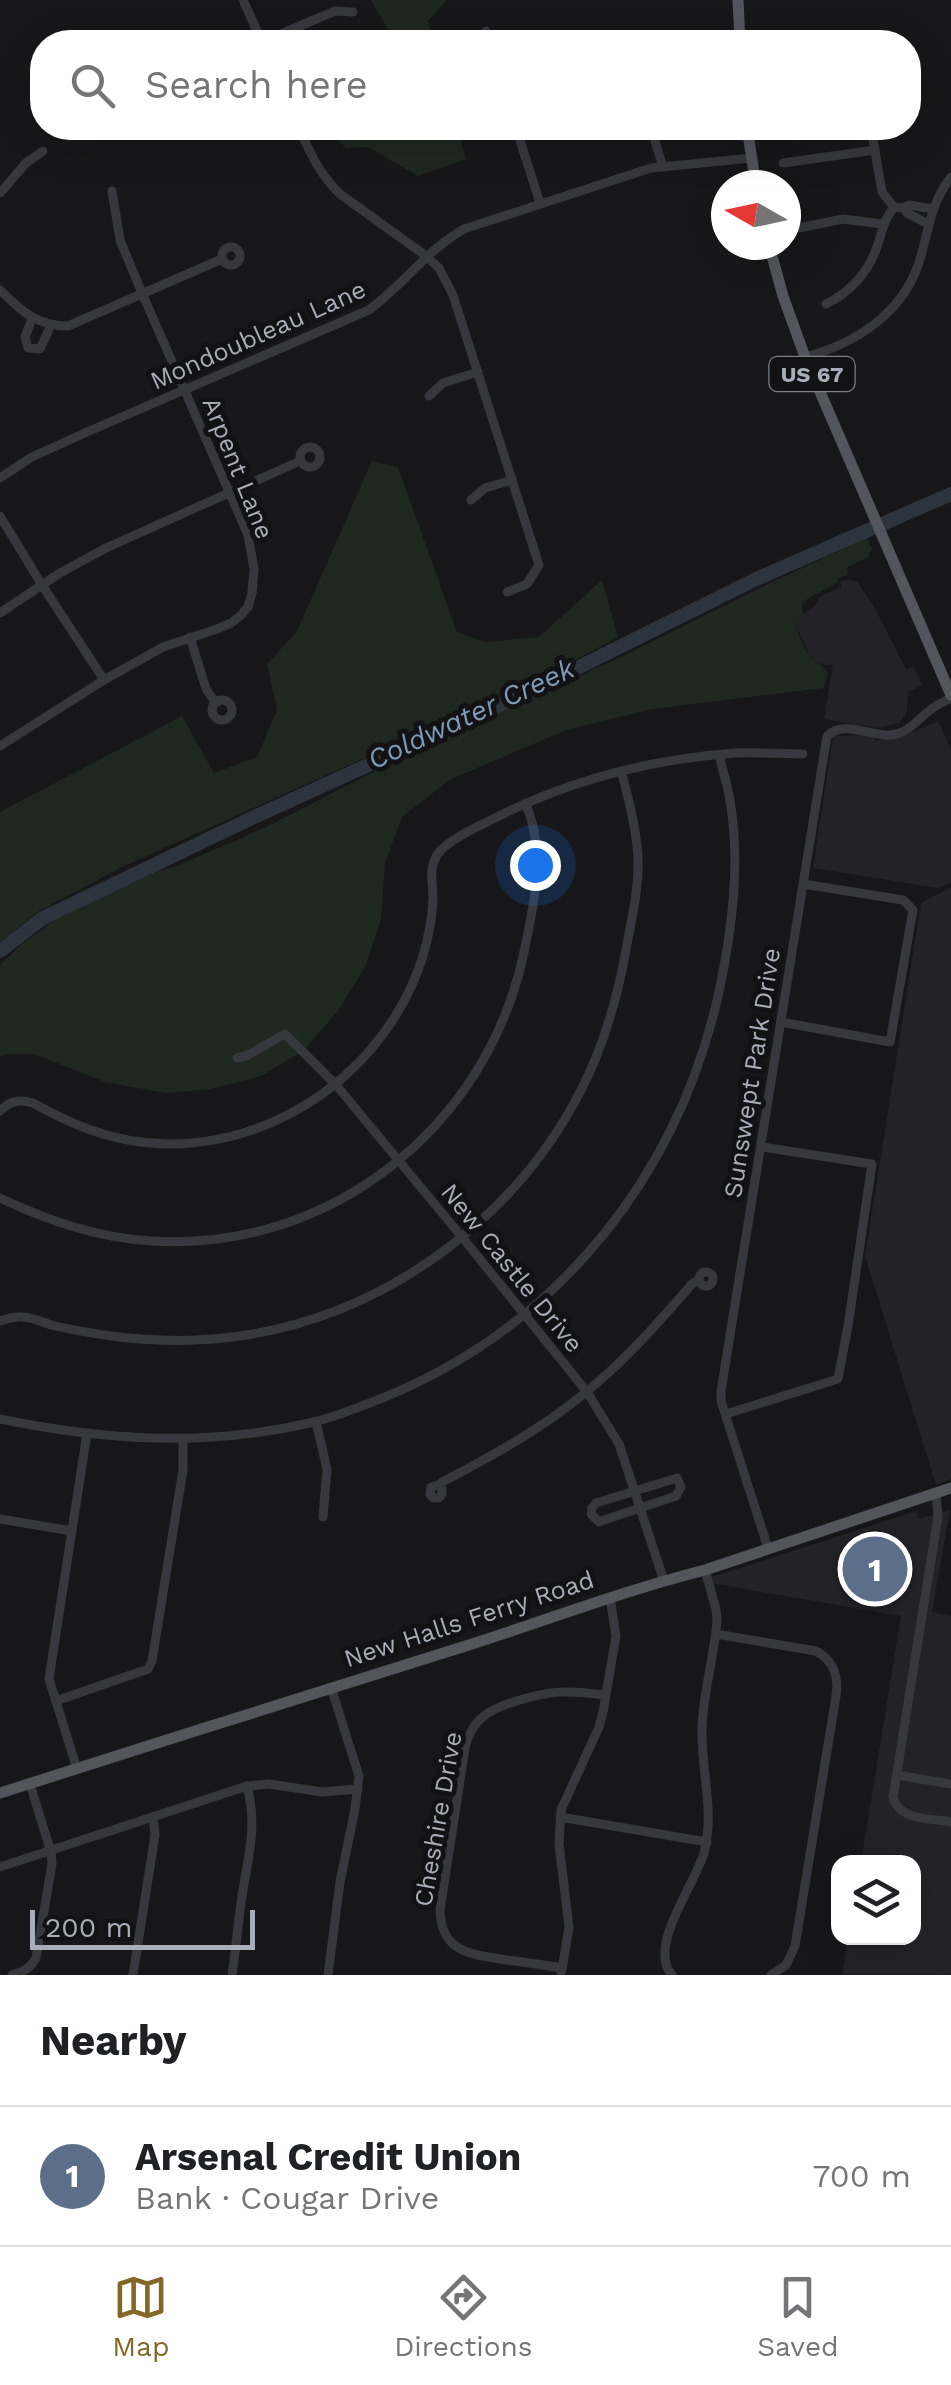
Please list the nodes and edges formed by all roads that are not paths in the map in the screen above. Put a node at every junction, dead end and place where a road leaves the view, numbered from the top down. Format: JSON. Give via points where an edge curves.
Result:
{"nodes":[{"id":1,"x":242,"y":0,"type":"edge"},
{"id":2,"x":738,"y":0,"type":"edge"},
{"id":3,"x":353,"y":12,"type":"dead end"},
{"id":4,"x":256,"y":30,"type":"edge"},
{"id":5,"x":290,"y":30,"type":"edge"},
{"id":6,"x":739,"y":30,"type":"edge"},
{"id":7,"x":304,"y":140,"type":"edge"},
{"id":8,"x":520,"y":140,"type":"edge"},
{"id":9,"x":655,"y":140,"type":"edge"},
{"id":10,"x":749,"y":140,"type":"edge"},
{"id":11,"x":873,"y":140,"type":"edge"},
{"id":12,"x":874,"y":150,"type":"junction"},
{"id":13,"x":44,"y":151,"type":"dead end"},
{"id":14,"x":752,"y":158,"type":"junction"},
{"id":15,"x":783,"y":163,"type":"dead end"},
{"id":16,"x":663,"y":167,"type":"junction"},
{"id":17,"x":754,"y":170,"type":"edge"},
{"id":18,"x":951,"y":177,"type":"edge"},
{"id":19,"x":112,"y":191,"type":"dead end"},
{"id":20,"x":0,"y":193,"type":"edge"},
{"id":21,"x":540,"y":203,"type":"junction"},
{"id":22,"x":899,"y":208,"type":"junction"},
{"id":23,"x":932,"y":209,"type":"junction"},
{"id":24,"x":882,"y":224,"type":"junction"},
{"id":25,"x":928,"y":224,"type":"junction"},
{"id":26,"x":801,"y":228,"type":"edge"},
{"id":27,"x":426,"y":256,"type":"junction"},
{"id":28,"x":222,"y":259,"type":"dead end"},
{"id":29,"x":774,"y":260,"type":"edge"},
{"id":30,"x":0,"y":290,"type":"edge"},
{"id":31,"x":142,"y":293,"type":"junction"},
{"id":32,"x":826,"y":304,"type":"dead end"},
{"id":33,"x":32,"y":319,"type":"junction"},
{"id":34,"x":51,"y":326,"type":"junction"},
{"id":35,"x":805,"y":358,"type":"junction"},
{"id":36,"x":478,"y":372,"type":"junction"},
{"id":37,"x":186,"y":391,"type":"junction"},
{"id":38,"x":429,"y":396,"type":"dead end"},
{"id":39,"x":300,"y":461,"type":"dead end"},
{"id":40,"x":0,"y":478,"type":"edge"},
{"id":41,"x":512,"y":480,"type":"junction"},
{"id":42,"x":230,"y":494,"type":"junction"},
{"id":43,"x":472,"y":500,"type":"dead end"},
{"id":44,"x":0,"y":516,"type":"edge"},
{"id":45,"x":42,"y":585,"type":"junction"},
{"id":46,"x":507,"y":592,"type":"dead end"},
{"id":47,"x":0,"y":614,"type":"edge"},
{"id":48,"x":190,"y":637,"type":"junction"},
{"id":49,"x":104,"y":680,"type":"junction"},
{"id":50,"x":951,"y":696,"type":"edge"},
{"id":51,"x":216,"y":703,"type":"dead end"},
{"id":52,"x":0,"y":746,"type":"edge"},
{"id":53,"x":803,"y":754,"type":"dead end"},
{"id":54,"x":719,"y":756,"type":"junction"},
{"id":55,"x":620,"y":771,"type":"junction"},
{"id":56,"x":525,"y":803,"type":"junction"},
{"id":57,"x":803,"y":884,"type":"junction"},
{"id":58,"x":781,"y":1022,"type":"junction"},
{"id":59,"x":238,"y":1058,"type":"dead end"},
{"id":60,"x":336,"y":1085,"type":"junction"},
{"id":61,"x":0,"y":1111,"type":"edge"},
{"id":62,"x":762,"y":1147,"type":"junction"},
{"id":63,"x":398,"y":1162,"type":"junction"},
{"id":64,"x":0,"y":1198,"type":"edge"},
{"id":65,"x":462,"y":1237,"type":"junction"},
{"id":66,"x":699,"y":1280,"type":"dead end"},
{"id":67,"x":524,"y":1314,"type":"junction"},
{"id":68,"x":0,"y":1321,"type":"edge"},
{"id":69,"x":587,"y":1392,"type":"junction"},
{"id":70,"x":726,"y":1414,"type":"junction"},
{"id":71,"x":0,"y":1419,"type":"edge"},
{"id":72,"x":316,"y":1422,"type":"junction"},
{"id":73,"x":88,"y":1433,"type":"junction"},
{"id":74,"x":183,"y":1440,"type":"junction"},
{"id":75,"x":439,"y":1485,"type":"dead end"},
{"id":76,"x":951,"y":1488,"type":"edge"},
{"id":77,"x":634,"y":1490,"type":"junction"},
{"id":78,"x":936,"y":1493,"type":"junction"},
{"id":79,"x":639,"y":1510,"type":"junction"},
{"id":80,"x":323,"y":1517,"type":"dead end"},
{"id":81,"x":0,"y":1519,"type":"edge"},
{"id":82,"x":72,"y":1531,"type":"junction"},
{"id":83,"x":768,"y":1548,"type":"junction"},
{"id":84,"x":704,"y":1570,"type":"junction"},
{"id":85,"x":664,"y":1580,"type":"junction"},
{"id":86,"x":610,"y":1598,"type":"junction"},
{"id":87,"x":716,"y":1634,"type":"junction"},
{"id":88,"x":331,"y":1686,"type":"junction"},
{"id":89,"x":606,"y":1696,"type":"junction"},
{"id":90,"x":56,"y":1701,"type":"junction"},
{"id":91,"x":77,"y":1769,"type":"junction"},
{"id":92,"x":897,"y":1774,"type":"junction"},
{"id":93,"x":30,"y":1784,"type":"junction"},
{"id":94,"x":951,"y":1784,"type":"edge"},
{"id":95,"x":247,"y":1786,"type":"junction"},
{"id":96,"x":358,"y":1789,"type":"junction"},
{"id":97,"x":0,"y":1794,"type":"edge"},
{"id":98,"x":153,"y":1817,"type":"junction"},
{"id":99,"x":560,"y":1817,"type":"junction"},
{"id":100,"x":951,"y":1822,"type":"edge"},
{"id":101,"x":706,"y":1842,"type":"junction"},
{"id":102,"x":50,"y":1852,"type":"junction"},
{"id":103,"x":0,"y":1867,"type":"edge"},
{"id":104,"x":561,"y":1972,"type":"edge"},
{"id":105,"x":669,"y":1972,"type":"edge"},
{"id":106,"x":12,"y":1975,"type":"edge"},
{"id":107,"x":132,"y":1975,"type":"edge"},
{"id":108,"x":232,"y":1975,"type":"edge"},
{"id":109,"x":328,"y":1975,"type":"edge"},
{"id":110,"x":771,"y":1975,"type":"edge"}],
"edges":[{"from":1,"to":4,"type":"street"},
{"from":2,"to":6,"type":"main road"},
{"from":3,"to":5,"type":"street","via":[[335,11]]},
{"from":7,"to":27,"type":"street","via":[[340,194]]},
{"from":8,"to":21,"type":"street"},
{"from":9,"to":16,"type":"street"},
{"from":10,"to":14,"type":"main road"},
{"from":11,"to":12,"type":"street"},
{"from":12,"to":15,"type":"street"},
{"from":12,"to":22,"type":"street","via":[[882,192]]},
{"from":13,"to":20,"type":"street"},
{"from":14,"to":16,"type":"street","name":"Mondoubleau Lane"},
{"from":14,"to":17,"type":"main road"},
{"from":16,"to":21,"type":"street","name":"Mondoubleau Lane"},
{"from":18,"to":23,"type":"street"},
{"from":19,"to":31,"type":"street","name":"Arpent Lane","via":[[120,240]]},
{"from":21,"to":27,"type":"street","name":"Mondoubleau Lane","via":[[464,228]]},
{"from":22,"to":23,"type":"street"},
{"from":22,"to":24,"type":"street"},
{"from":22,"to":25,"type":"street"},
{"from":23,"to":25,"type":"street"},
{"from":24,"to":26,"type":"street","via":[[843,220]]},
{"from":24,"to":32,"type":"street","via":[[867,268]]},
{"from":25,"to":35,"type":"street","via":[[919,265],[896,305],[859,336]]},
{"from":27,"to":36,"type":"street","via":[[454,295]]},
{"from":27,"to":37,"type":"street","name":"Mondoubleau Lane","via":[[369,310]]},
{"from":28,"to":31,"type":"street"},
{"from":29,"to":35,"type":"main road","number":"US 67"},
{"from":30,"to":33,"type":"street"},
{"from":31,"to":34,"type":"street","via":[[83,321]]},
{"from":31,"to":37,"type":"street","name":"Arpent Lane"},
{"from":33,"to":34,"type":"street"},
{"from":33,"to":34,"type":"street","via":[[24,337],[28,348],[40,349]]},
{"from":35,"to":50,"type":"main road","number":"US 67"},
{"from":36,"to":38,"type":"street","via":[[442,383]]},
{"from":36,"to":41,"type":"street"},
{"from":37,"to":40,"type":"street","name":"Mondoubleau Lane","via":[[50,449]]},
{"from":37,"to":42,"type":"street","name":"Arpent Lane"},
{"from":39,"to":42,"type":"street"},
{"from":41,"to":43,"type":"street"},
{"from":41,"to":46,"type":"street","via":[[538,565],[527,584]]},
{"from":42,"to":45,"type":"street","via":[[106,548]]},
{"from":42,"to":48,"type":"street","name":"Arpent Lane","via":[[248,535],[252,593],[231,623]]},
{"from":44,"to":45,"type":"street"},
{"from":45,"to":47,"type":"street"},
{"from":45,"to":49,"type":"street"},
{"from":48,"to":49,"type":"street","name":"Arpent Lane"},
{"from":48,"to":51,"type":"street"},
{"from":49,"to":52,"type":"street","name":"Arpent Lane"},
{"from":50,"to":57,"type":"street","name":"Sunswept Park Drive","via":[[902,732],[838,730],[827,736]]},
{"from":53,"to":54,"type":"street"},
{"from":54,"to":55,"type":"street"},
{"from":54,"to":67,"type":"street","via":[[735,840],[734,896],[714,1013],[692,1085],[632,1198],[583,1259]]},
{"from":55,"to":56,"type":"street"},
{"from":55,"to":65,"type":"street","via":[[638,862],[620,985],[606,1030],[552,1138]]},
{"from":56,"to":60,"type":"street","via":[[440,850],[432,868],[426,944],[407,995],[389,1027]]},
{"from":56,"to":63,"type":"street","via":[[536,876],[514,991],[475,1075]]},
{"from":57,"to":58,"type":"street","name":"Sunswept Park Drive"},
{"from":57,"to":58,"type":"street","via":[[903,900],[913,910],[890,1042]]},
{"from":58,"to":62,"type":"street","name":"Sunswept Park Drive"},
{"from":59,"to":60,"type":"street","name":"New Castle Drive","via":[[285,1034]]},
{"from":60,"to":61,"type":"street","via":[[265,1126],[183,1143],[89,1130],[34,1102],[8,1103]]},
{"from":60,"to":63,"type":"street","name":"New Castle Drive"},
{"from":62,"to":70,"type":"street","name":"Sunswept Park Drive","via":[[722,1380]]},
{"from":62,"to":70,"type":"street","via":[[872,1164],[838,1379]]},
{"from":63,"to":64,"type":"street","via":[[308,1215],[197,1241],[102,1235]]},
{"from":63,"to":65,"type":"street","name":"New Castle Drive"},
{"from":65,"to":67,"type":"street","name":"New Castle Drive"},
{"from":65,"to":68,"type":"street","via":[[366,1298],[242,1335],[132,1339],[22,1316]]},
{"from":66,"to":69,"type":"street"},
{"from":67,"to":69,"type":"street","name":"New Castle Drive"},
{"from":67,"to":72,"type":"street","via":[[417,1383]]},
{"from":69,"to":75,"type":"street"},
{"from":69,"to":77,"type":"street","name":"New Castle Drive","via":[[619,1444]]},
{"from":70,"to":83,"type":"street","name":"Sunswept Park Drive"},
{"from":71,"to":73,"type":"street"},
{"from":72,"to":74,"type":"street"},
{"from":72,"to":80,"type":"street","via":[[327,1469]]},
{"from":73,"to":74,"type":"street"},
{"from":73,"to":82,"type":"street"},
{"from":74,"to":90,"type":"street","via":[[152,1661],[148,1669]]},
{"from":76,"to":78,"type":"main road","name":"New Halls Ferry Road"},
{"from":77,"to":79,"type":"street","name":"New Castle Drive"},
{"from":77,"to":79,"type":"street","via":[[680,1482],[676,1496]]},
{"from":77,"to":79,"type":"street","via":[[596,1503],[591,1514],[599,1522]]},
{"from":78,"to":83,"type":"main road","name":"New Halls Ferry Road"},
{"from":78,"to":92,"type":"street","via":[[938,1516]]},
{"from":79,"to":85,"type":"street","name":"New Castle Drive"},
{"from":81,"to":82,"type":"street"},
{"from":82,"to":90,"type":"street","via":[[50,1674]]},
{"from":83,"to":84,"type":"main road","name":"New Halls Ferry Road"},
{"from":84,"to":85,"type":"main road","name":"New Halls Ferry Road"},
{"from":84,"to":87,"type":"street"},
{"from":85,"to":86,"type":"main road","name":"New Halls Ferry Road"},
{"from":86,"to":88,"type":"main road","name":"New Halls Ferry Road"},
{"from":86,"to":89,"type":"street","via":[[616,1636]]},
{"from":87,"to":101,"type":"street","via":[[702,1722]]},
{"from":87,"to":110,"type":"street","via":[[816,1651],[837,1678],[795,1946],[786,1965]]},
{"from":88,"to":91,"type":"main road","name":"New Halls Ferry Road"},
{"from":88,"to":96,"type":"street"},
{"from":89,"to":99,"type":"street"},
{"from":89,"to":104,"type":"street","name":"Cheshire Drive","via":[[554,1691],[495,1708],[473,1726],[465,1748],[440,1910],[444,1934],[465,1952]]},
{"from":90,"to":91,"type":"street"},
{"from":91,"to":93,"type":"main road","name":"New Halls Ferry Road"},
{"from":92,"to":94,"type":"street"},
{"from":92,"to":100,"type":"street","via":[[898,1810]]},
{"from":93,"to":97,"type":"main road","name":"New Halls Ferry Road"},
{"from":93,"to":102,"type":"street"},
{"from":95,"to":96,"type":"street"},
{"from":95,"to":98,"type":"street"},
{"from":95,"to":108,"type":"street","via":[[252,1840]]},
{"from":96,"to":109,"type":"street"},
{"from":98,"to":102,"type":"street"},
{"from":98,"to":107,"type":"street"},
{"from":99,"to":101,"type":"street"},
{"from":99,"to":104,"type":"street","via":[[569,1927]]},
{"from":101,"to":105,"type":"street","via":[[668,1935]]},
{"from":102,"to":103,"type":"street"},
{"from":102,"to":106,"type":"street","via":[[40,1947],[32,1965]]}]}
